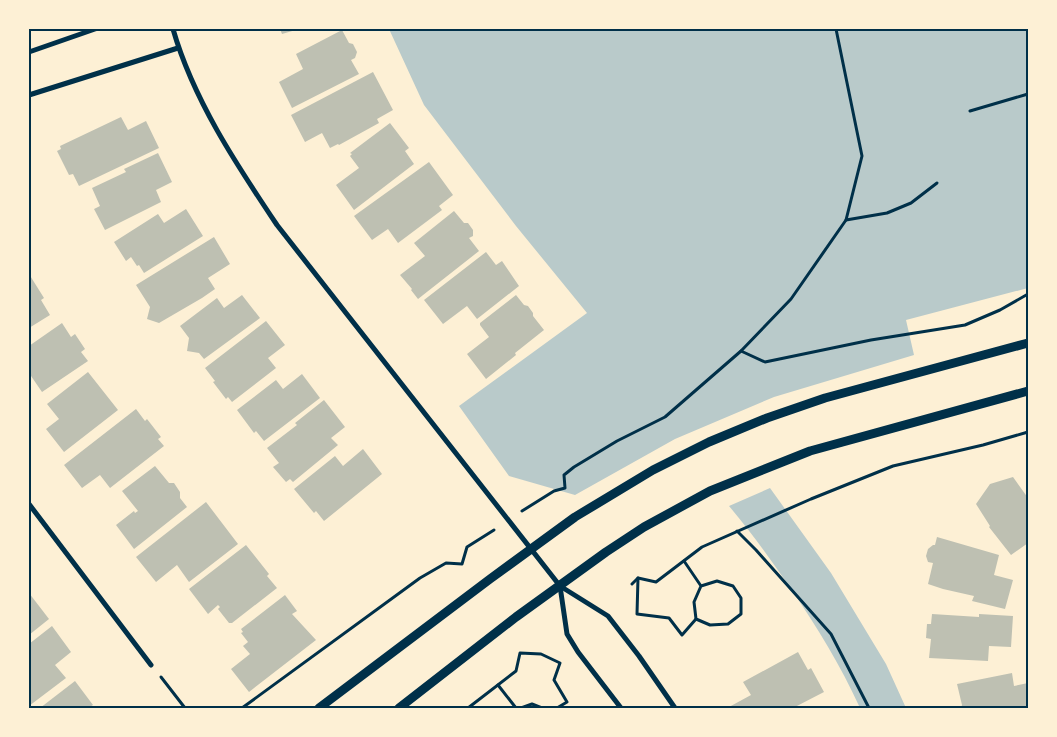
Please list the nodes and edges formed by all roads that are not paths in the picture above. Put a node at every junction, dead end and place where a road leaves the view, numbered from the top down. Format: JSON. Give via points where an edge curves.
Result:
{"nodes":[{"id":1,"x":95,"y":29,"type":"edge"},
{"id":2,"x":173,"y":29,"type":"edge"},
{"id":3,"x":178,"y":48,"type":"junction"},
{"id":4,"x":29,"y":52,"type":"edge"},
{"id":5,"x":29,"y":94,"type":"edge"},
{"id":6,"x":1028,"y":343,"type":"edge"},
{"id":7,"x":1028,"y":391,"type":"edge"},
{"id":8,"x":29,"y":504,"type":"edge"},
{"id":9,"x":530,"y":550,"type":"junction"},
{"id":10,"x":560,"y":586,"type":"junction"},
{"id":11,"x":151,"y":665,"type":"road end"},
{"id":12,"x":319,"y":708,"type":"edge"},
{"id":13,"x":399,"y":708,"type":"edge"},
{"id":14,"x":620,"y":708,"type":"edge"},
{"id":15,"x":675,"y":708,"type":"edge"}],
"edges":[{"from":1,"to":4,"type":"street"},
{"from":2,"to":3,"type":"street"},
{"from":3,"to":5,"type":"street"},
{"from":3,"to":9,"type":"street","via":[[223,140],[277,225]]},
{"from":6,"to":9,"type":"street","via":[[825,398],[766,418],[653,470],[599,501]]},
{"from":7,"to":10,"type":"street","via":[[810,451],[710,491],[644,527]]},
{"from":8,"to":11,"type":"street"},
{"from":9,"to":10,"type":"street"},
{"from":9,"to":12,"type":"street"},
{"from":10,"to":13,"type":"street"},
{"from":10,"to":14,"type":"street","via":[[566,634]]},
{"from":10,"to":15,"type":"street","via":[[608,616]]}]}
